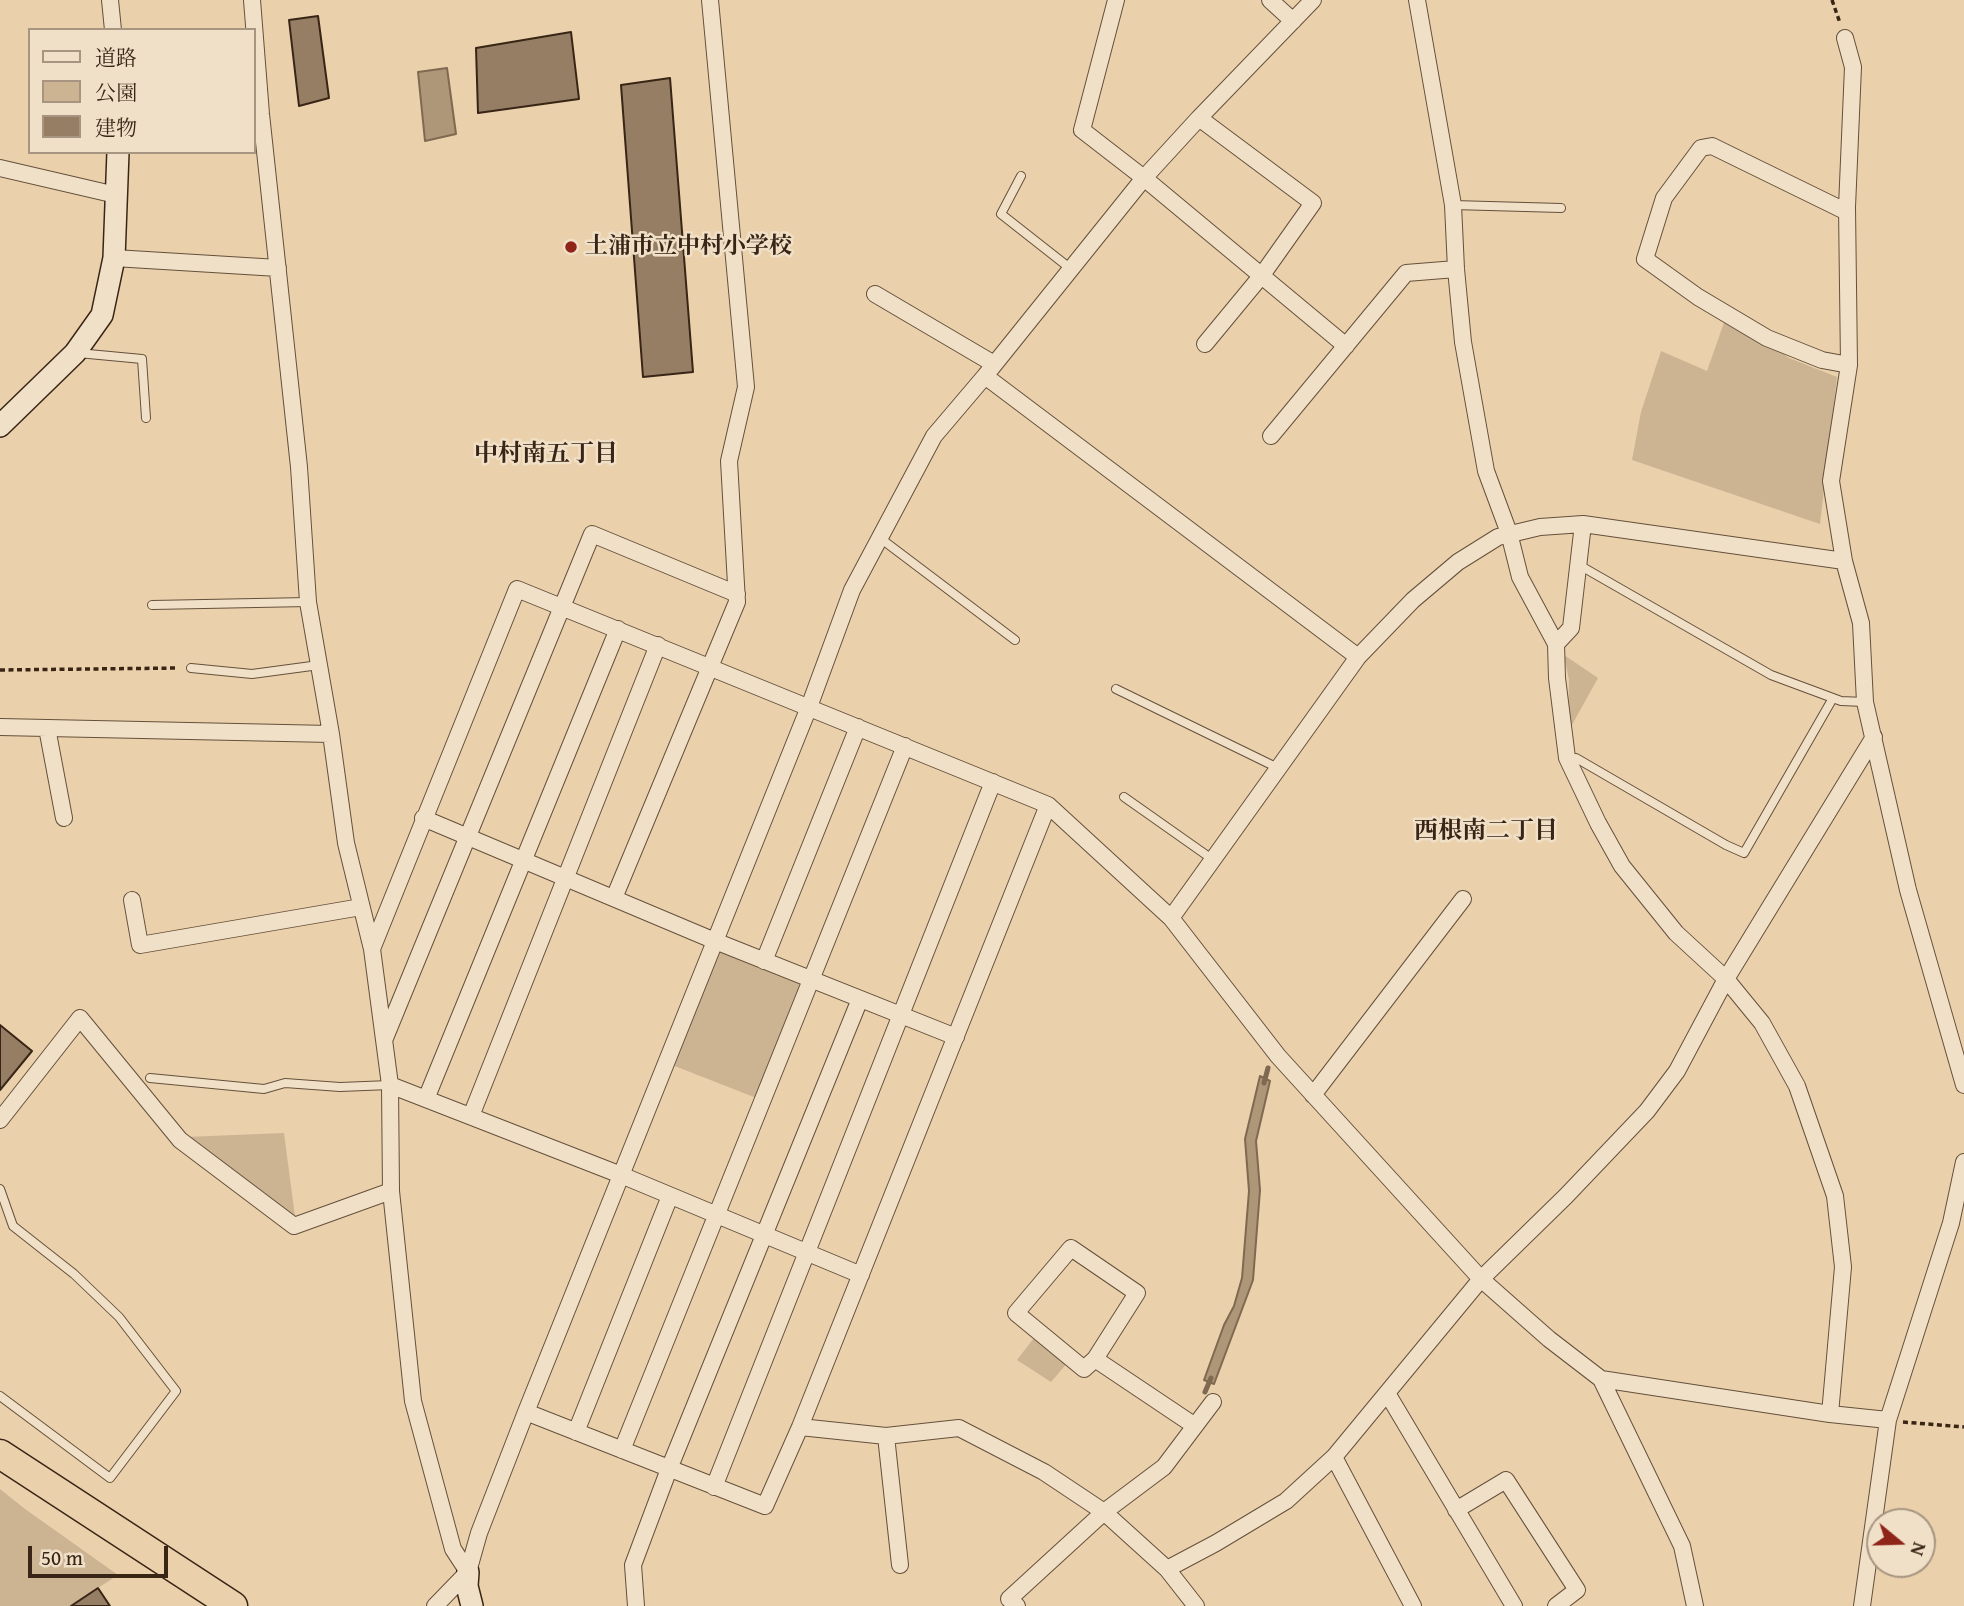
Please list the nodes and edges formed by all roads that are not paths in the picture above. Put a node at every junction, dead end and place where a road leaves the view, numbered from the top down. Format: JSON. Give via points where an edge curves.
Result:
{"nodes":[{"id":1,"x":110,"y":0,"type":"edge"},
{"id":2,"x":252,"y":0,"type":"edge"},
{"id":3,"x":710,"y":0,"type":"edge"},
{"id":4,"x":1116,"y":0,"type":"edge"},
{"id":5,"x":1270,"y":0,"type":"edge"},
{"id":6,"x":1313,"y":0,"type":"edge"},
{"id":7,"x":1417,"y":0,"type":"edge"},
{"id":8,"x":1293,"y":21,"type":"junction"},
{"id":9,"x":113,"y":28,"type":"edge"},
{"id":10,"x":253,"y":28,"type":"edge"},
{"id":11,"x":1845,"y":38,"type":"road end"},
{"id":12,"x":256,"y":90,"type":"edge"},
{"id":13,"x":257,"y":113,"type":"edge"},
{"id":14,"x":1199,"y":118,"type":"junction"},
{"id":15,"x":118,"y":154,"type":"edge"},
{"id":16,"x":0,"y":168,"type":"edge"},
{"id":17,"x":1021,"y":176,"type":"dead end"},
{"id":18,"x":1144,"y":177,"type":"junction"},
{"id":19,"x":116,"y":195,"type":"junction"},
{"id":20,"x":1453,"y":205,"type":"junction"},
{"id":21,"x":1561,"y":208,"type":"dead end"},
{"id":22,"x":1847,"y":212,"type":"junction"},
{"id":23,"x":114,"y":258,"type":"junction"},
{"id":24,"x":278,"y":268,"type":"junction"},
{"id":25,"x":1070,"y":269,"type":"junction"},
{"id":26,"x":1456,"y":269,"type":"junction"},
{"id":27,"x":1262,"y":275,"type":"junction"},
{"id":28,"x":875,"y":294,"type":"dead end"},
{"id":29,"x":1205,"y":344,"type":"dead end"},
{"id":30,"x":1346,"y":346,"type":"junction"},
{"id":31,"x":75,"y":353,"type":"junction"},
{"id":32,"x":1849,"y":365,"type":"junction"},
{"id":33,"x":990,"y":370,"type":"junction"},
{"id":34,"x":146,"y":418,"type":"dead end"},
{"id":35,"x":0,"y":426,"type":"edge"},
{"id":36,"x":1271,"y":436,"type":"dead end"},
{"id":37,"x":1583,"y":524,"type":"junction"},
{"id":38,"x":1509,"y":533,"type":"junction"},
{"id":39,"x":880,"y":538,"type":"junction"},
{"id":40,"x":1844,"y":561,"type":"junction"},
{"id":41,"x":1578,"y":565,"type":"junction"},
{"id":42,"x":737,"y":593,"type":"junction"},
{"id":43,"x":308,"y":601,"type":"junction"},
{"id":44,"x":152,"y":606,"type":"dead end"},
{"id":45,"x":562,"y":607,"type":"junction"},
{"id":46,"x":618,"y":629,"type":"junction"},
{"id":47,"x":1015,"y":640,"type":"dead end"},
{"id":48,"x":1556,"y":644,"type":"junction"},
{"id":49,"x":658,"y":645,"type":"junction"},
{"id":50,"x":1357,"y":657,"type":"junction"},
{"id":51,"x":318,"y":665,"type":"junction"},
{"id":52,"x":709,"y":666,"type":"junction"},
{"id":53,"x":191,"y":668,"type":"road end"},
{"id":54,"x":1116,"y":689,"type":"dead end"},
{"id":55,"x":1833,"y":698,"type":"junction"},
{"id":56,"x":1865,"y":702,"type":"junction"},
{"id":57,"x":809,"y":707,"type":"junction"},
{"id":58,"x":0,"y":727,"type":"edge"},
{"id":59,"x":858,"y":727,"type":"junction"},
{"id":60,"x":47,"y":728,"type":"junction"},
{"id":61,"x":331,"y":734,"type":"junction"},
{"id":62,"x":1874,"y":737,"type":"junction"},
{"id":63,"x":905,"y":746,"type":"junction"},
{"id":64,"x":1567,"y":758,"type":"junction"},
{"id":65,"x":1278,"y":768,"type":"junction"},
{"id":66,"x":993,"y":782,"type":"junction"},
{"id":67,"x":1124,"y":797,"type":"dead end"},
{"id":68,"x":1048,"y":805,"type":"junction"},
{"id":69,"x":64,"y":818,"type":"dead end"},
{"id":70,"x":423,"y":818,"type":"junction"},
{"id":71,"x":469,"y":837,"type":"junction"},
{"id":72,"x":1212,"y":859,"type":"junction"},
{"id":73,"x":523,"y":860,"type":"junction"},
{"id":74,"x":565,"y":878,"type":"junction"},
{"id":75,"x":614,"y":898,"type":"junction"},
{"id":76,"x":1463,"y":899,"type":"dead end"},
{"id":77,"x":132,"y":900,"type":"dead end"},
{"id":78,"x":361,"y":907,"type":"junction"},
{"id":79,"x":1171,"y":918,"type":"junction"},
{"id":80,"x":715,"y":941,"type":"junction"},
{"id":81,"x":372,"y":949,"type":"junction"},
{"id":82,"x":764,"y":961,"type":"junction"},
{"id":83,"x":810,"y":979,"type":"junction"},
{"id":84,"x":1726,"y":979,"type":"junction"},
{"id":85,"x":860,"y":999,"type":"junction"},
{"id":86,"x":901,"y":1015,"type":"junction"},
{"id":87,"x":956,"y":1037,"type":"junction"},
{"id":88,"x":384,"y":1040,"type":"junction"},
{"id":89,"x":150,"y":1078,"type":"dead end"},
{"id":90,"x":390,"y":1085,"type":"junction"},
{"id":91,"x":1964,"y":1085,"type":"edge"},
{"id":92,"x":1313,"y":1095,"type":"junction"},
{"id":93,"x":426,"y":1099,"type":"junction"},
{"id":94,"x":471,"y":1116,"type":"junction"},
{"id":95,"x":0,"y":1120,"type":"edge"},
{"id":96,"x":1964,"y":1162,"type":"edge"},
{"id":97,"x":621,"y":1175,"type":"junction"},
{"id":98,"x":0,"y":1189,"type":"edge"},
{"id":99,"x":391,"y":1191,"type":"junction"},
{"id":100,"x":670,"y":1196,"type":"junction"},
{"id":101,"x":717,"y":1215,"type":"junction"},
{"id":102,"x":764,"y":1235,"type":"junction"},
{"id":103,"x":807,"y":1253,"type":"junction"},
{"id":104,"x":861,"y":1275,"type":"junction"},
{"id":105,"x":1481,"y":1279,"type":"junction"},
{"id":106,"x":1095,"y":1359,"type":"junction"},
{"id":107,"x":1601,"y":1379,"type":"junction"},
{"id":108,"x":1387,"y":1393,"type":"junction"},
{"id":109,"x":0,"y":1396,"type":"edge"},
{"id":110,"x":1213,"y":1402,"type":"dead end"},
{"id":111,"x":526,"y":1412,"type":"junction"},
{"id":112,"x":1830,"y":1414,"type":"junction"},
{"id":113,"x":1888,"y":1420,"type":"junction"},
{"id":114,"x":1195,"y":1426,"type":"junction"},
{"id":115,"x":800,"y":1427,"type":"junction"},
{"id":116,"x":576,"y":1432,"type":"junction"},
{"id":117,"x":886,"y":1436,"type":"junction"},
{"id":118,"x":622,"y":1450,"type":"junction"},
{"id":119,"x":0,"y":1454,"type":"edge"},
{"id":120,"x":1334,"y":1457,"type":"junction"},
{"id":121,"x":668,"y":1469,"type":"junction"},
{"id":122,"x":714,"y":1487,"type":"junction"},
{"id":123,"x":1456,"y":1510,"type":"junction"},
{"id":124,"x":1104,"y":1512,"type":"junction"},
{"id":125,"x":900,"y":1565,"type":"dead end"},
{"id":126,"x":1167,"y":1569,"type":"junction"},
{"id":127,"x":468,"y":1572,"type":"junction"},
{"id":128,"x":233,"y":1606,"type":"edge"},
{"id":129,"x":435,"y":1606,"type":"edge"},
{"id":130,"x":472,"y":1606,"type":"edge"},
{"id":131,"x":636,"y":1606,"type":"edge"},
{"id":132,"x":1017,"y":1606,"type":"edge"},
{"id":133,"x":1196,"y":1606,"type":"edge"},
{"id":134,"x":1413,"y":1606,"type":"edge"},
{"id":135,"x":1514,"y":1606,"type":"edge"},
{"id":136,"x":1556,"y":1606,"type":"edge"},
{"id":137,"x":1695,"y":1606,"type":"edge"},
{"id":138,"x":1862,"y":1606,"type":"edge"}],
"edges":[{"from":1,"to":9,"type":"street"},
{"from":2,"to":10,"type":"street"},
{"from":3,"to":42,"type":"street","via":[[746,387],[729,461]]},
{"from":4,"to":18,"type":"street","via":[[1082,130]]},
{"from":5,"to":8,"type":"street"},
{"from":6,"to":8,"type":"street"},
{"from":7,"to":20,"type":"street"},
{"from":8,"to":14,"type":"street"},
{"from":11,"to":22,"type":"street","via":[[1853,67]]},
{"from":12,"to":13,"type":"street"},
{"from":13,"to":24,"type":"street"},
{"from":14,"to":18,"type":"street"},
{"from":14,"to":27,"type":"street","via":[[1313,203]]},
{"from":15,"to":19,"type":"street"},
{"from":16,"to":19,"type":"street"},
{"from":17,"to":25,"type":"lane","via":[[1001,214]]},
{"from":18,"to":25,"type":"street"},
{"from":18,"to":27,"type":"street"},
{"from":19,"to":23,"type":"street"},
{"from":20,"to":21,"type":"lane"},
{"from":20,"to":26,"type":"street"},
{"from":22,"to":32,"type":"street"},
{"from":22,"to":32,"type":"street","via":[[1712,146],[1701,148],[1664,198],[1645,259],[1767,338],[1822,360]]},
{"from":23,"to":24,"type":"street"},
{"from":23,"to":31,"type":"street","via":[[102,315]]},
{"from":24,"to":43,"type":"street"},
{"from":25,"to":33,"type":"street"},
{"from":26,"to":30,"type":"street","via":[[1406,273]]},
{"from":26,"to":38,"type":"street","via":[[1463,342],[1486,471]]},
{"from":27,"to":29,"type":"street"},
{"from":27,"to":30,"type":"street"},
{"from":28,"to":33,"type":"street"},
{"from":30,"to":36,"type":"street"},
{"from":31,"to":34,"type":"lane","via":[[142,359]]},
{"from":31,"to":35,"type":"street"},
{"from":32,"to":40,"type":"street","via":[[1831,481]]},
{"from":33,"to":39,"type":"street","via":[[934,436]]},
{"from":33,"to":50,"type":"street"},
{"from":37,"to":38,"type":"street"},
{"from":37,"to":40,"type":"street"},
{"from":37,"to":41,"type":"street"},
{"from":38,"to":48,"type":"street","via":[[1520,577]]},
{"from":38,"to":50,"type":"street","via":[[1458,562]]},
{"from":39,"to":47,"type":"lane"},
{"from":39,"to":57,"type":"street","via":[[852,590]]},
{"from":40,"to":56,"type":"street","via":[[1861,622]]},
{"from":41,"to":48,"type":"street","via":[[1572,628]]},
{"from":41,"to":55,"type":"lane","via":[[1771,675]]},
{"from":42,"to":45,"type":"street","via":[[592,534]]},
{"from":42,"to":52,"type":"street"},
{"from":43,"to":44,"type":"lane"},
{"from":43,"to":51,"type":"street"},
{"from":45,"to":46,"type":"street"},
{"from":45,"to":70,"type":"street","via":[[517,589]]},
{"from":45,"to":71,"type":"street"},
{"from":46,"to":49,"type":"street"},
{"from":46,"to":73,"type":"street"},
{"from":48,"to":64,"type":"street"},
{"from":49,"to":52,"type":"street"},
{"from":49,"to":74,"type":"street"},
{"from":50,"to":65,"type":"street"},
{"from":51,"to":53,"type":"lane","via":[[252,674]]},
{"from":51,"to":61,"type":"street"},
{"from":52,"to":57,"type":"street"},
{"from":52,"to":75,"type":"street"},
{"from":54,"to":65,"type":"lane"},
{"from":55,"to":56,"type":"lane"},
{"from":55,"to":64,"type":"lane","via":[[1744,853],[1576,758]]},
{"from":56,"to":62,"type":"street"},
{"from":57,"to":59,"type":"street"},
{"from":57,"to":80,"type":"street"},
{"from":58,"to":60,"type":"street"},
{"from":59,"to":63,"type":"street"},
{"from":59,"to":82,"type":"street"},
{"from":60,"to":61,"type":"street"},
{"from":60,"to":69,"type":"street"},
{"from":61,"to":78,"type":"street","via":[[346,843]]},
{"from":62,"to":84,"type":"street"},
{"from":62,"to":91,"type":"street","via":[[1908,890]]},
{"from":63,"to":66,"type":"street"},
{"from":63,"to":83,"type":"street"},
{"from":64,"to":84,"type":"street","via":[[1622,866],[1676,933]]},
{"from":65,"to":72,"type":"street"},
{"from":66,"to":68,"type":"street"},
{"from":66,"to":86,"type":"street"},
{"from":67,"to":72,"type":"lane"},
{"from":68,"to":79,"type":"street"},
{"from":68,"to":87,"type":"street"},
{"from":70,"to":71,"type":"street"},
{"from":70,"to":81,"type":"street"},
{"from":71,"to":73,"type":"street"},
{"from":71,"to":88,"type":"street"},
{"from":72,"to":79,"type":"street"},
{"from":73,"to":74,"type":"street"},
{"from":73,"to":93,"type":"street"},
{"from":74,"to":75,"type":"street"},
{"from":74,"to":94,"type":"street"},
{"from":75,"to":80,"type":"street"},
{"from":76,"to":92,"type":"street"},
{"from":77,"to":78,"type":"street","via":[[140,945]]},
{"from":78,"to":81,"type":"street"},
{"from":79,"to":92,"type":"street"},
{"from":80,"to":82,"type":"street"},
{"from":80,"to":97,"type":"street"},
{"from":81,"to":88,"type":"street"},
{"from":82,"to":83,"type":"street"},
{"from":83,"to":85,"type":"street"},
{"from":83,"to":101,"type":"street"},
{"from":84,"to":105,"type":"street","via":[[1677,1071],[1647,1111]]},
{"from":84,"to":112,"type":"street","via":[[1762,1023],[1797,1086],[1835,1196],[1843,1267]]},
{"from":85,"to":86,"type":"street"},
{"from":85,"to":102,"type":"street"},
{"from":86,"to":87,"type":"street"},
{"from":86,"to":103,"type":"street"},
{"from":87,"to":104,"type":"street"},
{"from":88,"to":90,"type":"street"},
{"from":89,"to":90,"type":"lane","via":[[264,1089],[285,1083]]},
{"from":90,"to":93,"type":"street"},
{"from":90,"to":99,"type":"street"},
{"from":92,"to":105,"type":"street"},
{"from":93,"to":94,"type":"street"},
{"from":94,"to":97,"type":"street"},
{"from":95,"to":99,"type":"street","via":[[80,1018],[180,1140],[295,1226]]},
{"from":96,"to":113,"type":"street","via":[[1951,1223]]},
{"from":97,"to":100,"type":"street"},
{"from":97,"to":111,"type":"street"},
{"from":98,"to":109,"type":"lane","via":[[13,1226],[119,1317],[176,1391],[110,1478]]},
{"from":99,"to":127,"type":"street","via":[[414,1401],[453,1549]]},
{"from":100,"to":101,"type":"street"},
{"from":100,"to":116,"type":"street"},
{"from":101,"to":102,"type":"street"},
{"from":101,"to":118,"type":"street"},
{"from":102,"to":103,"type":"street"},
{"from":102,"to":121,"type":"street"},
{"from":103,"to":104,"type":"street"},
{"from":103,"to":122,"type":"street"},
{"from":104,"to":115,"type":"street"},
{"from":105,"to":107,"type":"street"},
{"from":105,"to":108,"type":"street"},
{"from":106,"to":106,"type":"street","via":[[1084,1369],[1016,1313],[1071,1248],[1137,1293]]},
{"from":106,"to":114,"type":"street"},
{"from":107,"to":112,"type":"street"},
{"from":107,"to":137,"type":"street","via":[[1682,1546]]},
{"from":108,"to":120,"type":"street"},
{"from":108,"to":123,"type":"street"},
{"from":110,"to":114,"type":"street"},
{"from":111,"to":116,"type":"street"},
{"from":111,"to":127,"type":"street"},
{"from":112,"to":113,"type":"street"},
{"from":113,"to":138,"type":"street"},
{"from":114,"to":124,"type":"street","via":[[1164,1467]]},
{"from":115,"to":117,"type":"street"},
{"from":115,"to":122,"type":"street","via":[[765,1506]]},
{"from":116,"to":118,"type":"street"},
{"from":117,"to":124,"type":"street","via":[[959,1428],[1044,1472]]},
{"from":117,"to":125,"type":"street"},
{"from":118,"to":121,"type":"street"},
{"from":119,"to":128,"type":"highway"},
{"from":120,"to":126,"type":"street","via":[[1286,1501]]},
{"from":120,"to":134,"type":"street"},
{"from":121,"to":122,"type":"street"},
{"from":121,"to":131,"type":"street","via":[[633,1565]]},
{"from":123,"to":135,"type":"street"},
{"from":123,"to":136,"type":"street","via":[[1506,1480],[1577,1590]]},
{"from":124,"to":126,"type":"street"},
{"from":124,"to":132,"type":"street","via":[[1009,1599]]},
{"from":126,"to":133,"type":"street"},
{"from":127,"to":129,"type":"street"},
{"from":127,"to":130,"type":"street"}]}
